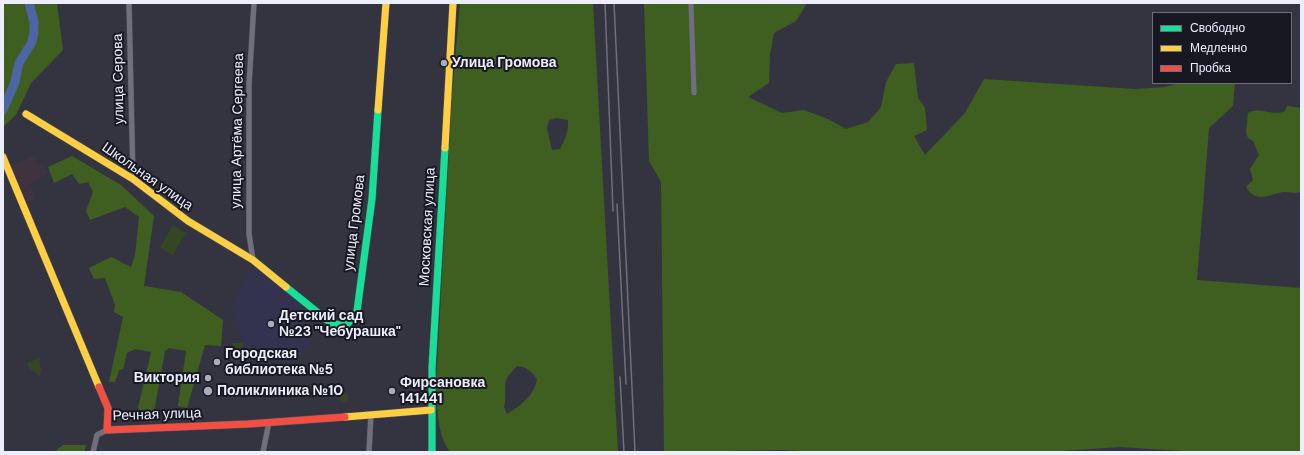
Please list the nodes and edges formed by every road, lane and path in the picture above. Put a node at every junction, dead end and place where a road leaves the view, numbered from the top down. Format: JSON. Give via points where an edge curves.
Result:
{"nodes":[{"id":1,"x":129,"y":3,"type":"edge"},
{"id":2,"x":254,"y":3,"type":"edge"},
{"id":3,"x":386,"y":3,"type":"edge"},
{"id":4,"x":453,"y":3,"type":"edge"},
{"id":5,"x":691,"y":3,"type":"edge"},
{"id":6,"x":694,"y":93,"type":"dead end"},
{"id":7,"x":26,"y":114,"type":"dead end"},
{"id":8,"x":3,"y":158,"type":"edge"},
{"id":9,"x":133,"y":179,"type":"junction"},
{"id":10,"x":253,"y":260,"type":"junction"},
{"id":11,"x":431,"y":410,"type":"junction"},
{"id":12,"x":371,"y":414,"type":"junction"},
{"id":13,"x":269,"y":422,"type":"junction"},
{"id":14,"x":107,"y":430,"type":"junction"},
{"id":15,"x":93,"y":452,"type":"edge"},
{"id":16,"x":263,"y":452,"type":"edge"},
{"id":17,"x":369,"y":452,"type":"edge"},
{"id":18,"x":432,"y":452,"type":"edge"}],
"edges":[{"from":1,"to":9,"type":"street","name":"улица Серова"},
{"from":2,"to":10,"type":"street","name":"улица Артёма Сергеева","via":[[249,85],[248,234]]},
{"from":3,"to":10,"type":"street","name":"улица Громова","via":[[372,199],[357,311],[347,325],[332,324]]},
{"from":4,"to":11,"type":"street","name":"Московская улица"},
{"from":5,"to":6,"type":"street"},
{"from":7,"to":9,"type":"street","name":"Школьная улица"},
{"from":8,"to":14,"type":"street","name":"Речная улица","via":[[108,408]]},
{"from":9,"to":10,"type":"street","name":"Школьная улица","via":[[188,221]]},
{"from":11,"to":12,"type":"street","name":"Речная улица"},
{"from":11,"to":18,"type":"street","name":"Московская улица"},
{"from":12,"to":13,"type":"street","name":"Речная улица"},
{"from":12,"to":17,"type":"street"},
{"from":13,"to":14,"type":"street","name":"Речная улица"},
{"from":13,"to":16,"type":"street"},
{"from":14,"to":15,"type":"street","via":[[96,435]]}]}
